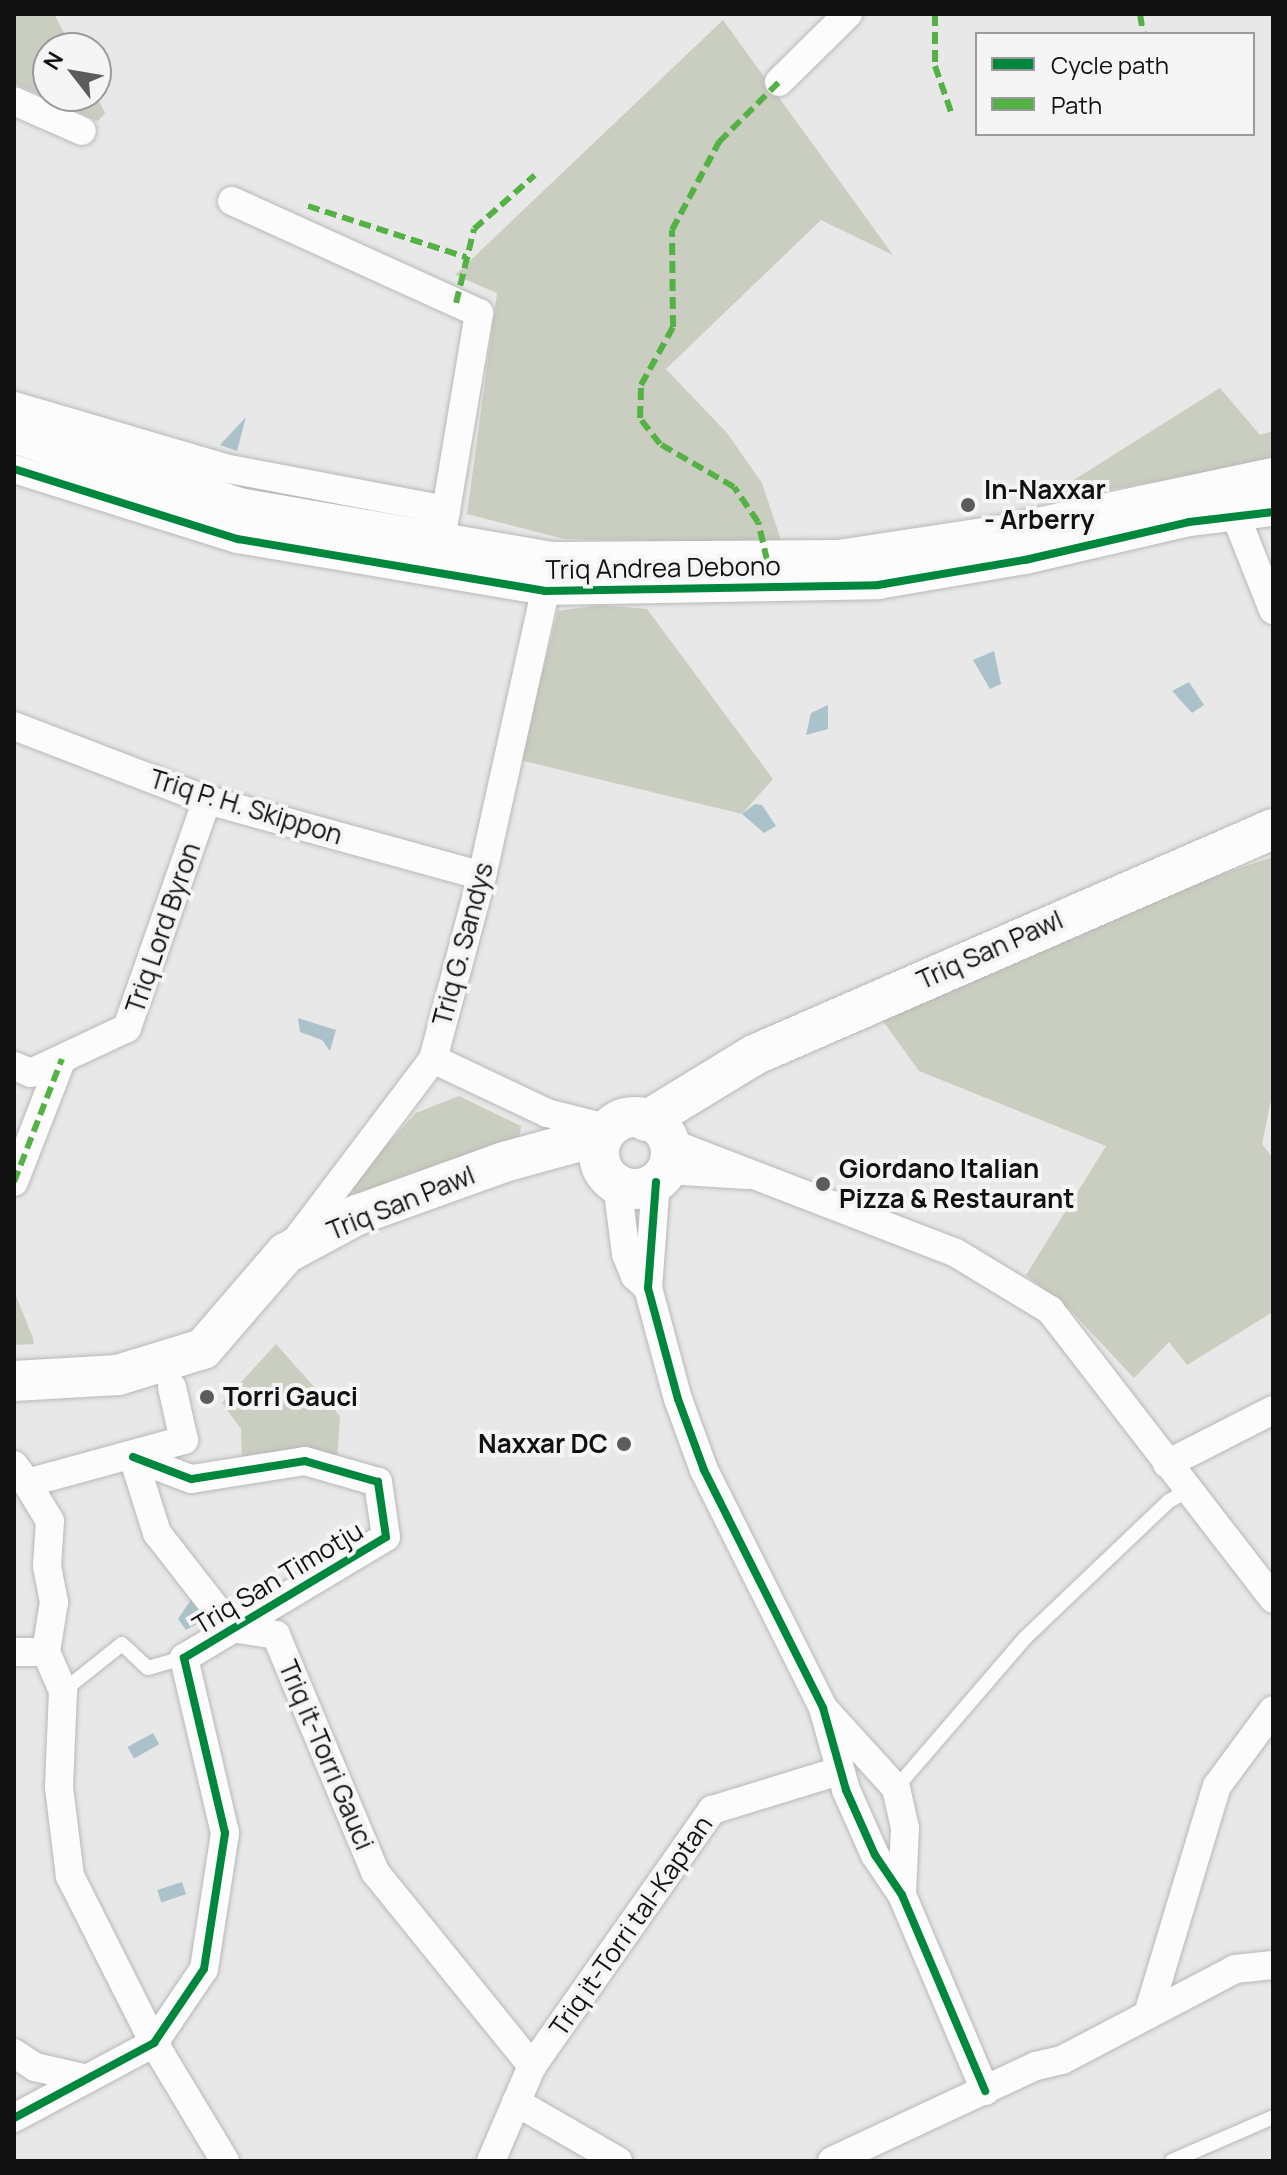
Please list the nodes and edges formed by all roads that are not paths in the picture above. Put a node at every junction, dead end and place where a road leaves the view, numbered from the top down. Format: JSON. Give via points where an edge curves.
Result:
{"nodes":[{"id":1,"x":848,"y":14,"type":"edge"},
{"id":2,"x":779,"y":82,"type":"dead end"},
{"id":3,"x":14,"y":101,"type":"edge"},
{"id":4,"x":82,"y":131,"type":"dead end"},
{"id":5,"x":232,"y":201,"type":"dead end"},
{"id":6,"x":14,"y":406,"type":"edge"},
{"id":7,"x":14,"y":433,"type":"edge"},
{"id":8,"x":14,"y":469,"type":"edge"},
{"id":9,"x":1273,"y":478,"type":"edge"},
{"id":10,"x":1273,"y":512,"type":"edge"},
{"id":11,"x":1237,"y":519,"type":"junction"},
{"id":12,"x":443,"y":528,"type":"junction"},
{"id":13,"x":545,"y":591,"type":"junction"},
{"id":14,"x":1273,"y":610,"type":"edge"},
{"id":15,"x":14,"y":726,"type":"edge"},
{"id":16,"x":207,"y":800,"type":"junction"},
{"id":17,"x":1273,"y":829,"type":"edge"},
{"id":18,"x":482,"y":876,"type":"junction"},
{"id":19,"x":62,"y":1059,"type":"junction"},
{"id":20,"x":433,"y":1059,"type":"junction"},
{"id":21,"x":14,"y":1066,"type":"edge"},
{"id":22,"x":637,"y":1152,"type":"junction"},
{"id":23,"x":14,"y":1182,"type":"edge"},
{"id":24,"x":286,"y":1253,"type":"junction"},
{"id":25,"x":648,"y":1288,"type":"junction"},
{"id":26,"x":14,"y":1381,"type":"edge"},
{"id":27,"x":172,"y":1387,"type":"dead end"},
{"id":28,"x":1273,"y":1410,"type":"edge"},
{"id":29,"x":133,"y":1457,"type":"junction"},
{"id":30,"x":1167,"y":1464,"type":"junction"},
{"id":31,"x":21,"y":1474,"type":"edge"},
{"id":32,"x":1189,"y":1490,"type":"junction"},
{"id":33,"x":1273,"y":1599,"type":"edge"},
{"id":34,"x":231,"y":1628,"type":"junction"},
{"id":35,"x":14,"y":1652,"type":"edge"},
{"id":36,"x":46,"y":1652,"type":"junction"},
{"id":37,"x":184,"y":1658,"type":"junction"},
{"id":38,"x":63,"y":1691,"type":"junction"},
{"id":39,"x":823,"y":1708,"type":"junction"},
{"id":40,"x":1273,"y":1710,"type":"edge"},
{"id":41,"x":839,"y":1771,"type":"junction"},
{"id":42,"x":896,"y":1788,"type":"junction"},
{"id":43,"x":902,"y":1895,"type":"junction"},
{"id":44,"x":1273,"y":1965,"type":"edge"},
{"id":45,"x":1148,"y":2014,"type":"junction"},
{"id":46,"x":154,"y":2043,"type":"junction"},
{"id":47,"x":24,"y":2060,"type":"edge"},
{"id":48,"x":532,"y":2066,"type":"junction"},
{"id":49,"x":83,"y":2078,"type":"junction"},
{"id":50,"x":985,"y":2091,"type":"junction"},
{"id":51,"x":516,"y":2102,"type":"junction"},
{"id":52,"x":21,"y":2114,"type":"edge"},
{"id":53,"x":1273,"y":2117,"type":"edge"},
{"id":54,"x":225,"y":2161,"type":"edge"},
{"id":55,"x":491,"y":2161,"type":"edge"},
{"id":56,"x":618,"y":2161,"type":"edge"},
{"id":57,"x":832,"y":2161,"type":"edge"},
{"id":58,"x":1172,"y":2161,"type":"edge"}],
"edges":[{"from":1,"to":2,"type":"street"},
{"from":3,"to":4,"type":"street"},
{"from":5,"to":12,"type":"street","via":[[479,313]]},
{"from":6,"to":12,"type":"street","name":"Triq Andrea Debono"},
{"from":7,"to":12,"type":"main road","name":"Triq Andrea Debono","via":[[239,508]]},
{"from":8,"to":13,"type":"street","name":"Triq Andrea Debono","via":[[238,539]]},
{"from":9,"to":12,"type":"main road","name":"Triq Andrea Debono","via":[[1005,535],[839,560],[553,562]]},
{"from":10,"to":11,"type":"street","name":"Triq Andrea Debono"},
{"from":11,"to":13,"type":"street","name":"Triq Andrea Debono","via":[[1189,522],[1025,560],[878,585]]},
{"from":11,"to":14,"type":"street"},
{"from":13,"to":18,"type":"street","name":"Triq G. Sandys"},
{"from":15,"to":16,"type":"street","name":"Triq P. H. Skippon"},
{"from":16,"to":18,"type":"street","name":"Triq P. H. Skippon"},
{"from":16,"to":19,"type":"street","name":"Triq Lord Byron","via":[[127,1028]]},
{"from":17,"to":22,"type":"main road","name":"Triq San Pawl","via":[[769,1049],[711,1081]]},
{"from":18,"to":20,"type":"street","name":"Triq G. Sandys"},
{"from":19,"to":21,"type":"street","name":"Triq Lord Byron","via":[[31,1073]]},
{"from":19,"to":23,"type":"street"},
{"from":20,"to":22,"type":"street"},
{"from":20,"to":24,"type":"street","name":"Triq G. Sandys"},
{"from":22,"to":24,"type":"main road","name":"Triq San Pawl","via":[[504,1162],[357,1215]]},
{"from":22,"to":25,"type":"street"},
{"from":22,"to":25,"type":"street","via":[[626,1254],[635,1276]]},
{"from":22,"to":30,"type":"street","via":[[729,1162],[747,1175],[956,1253],[1050,1310]]},
{"from":24,"to":26,"type":"main road","name":"Triq San Pawl","via":[[203,1349],[118,1375]]},
{"from":25,"to":39,"type":"street","via":[[704,1470]]},
{"from":27,"to":29,"type":"street","via":[[184,1440]]},
{"from":28,"to":30,"type":"street"},
{"from":29,"to":31,"type":"street"},
{"from":29,"to":34,"type":"street","via":[[157,1533]]},
{"from":29,"to":34,"type":"street","name":"Triq San Timotju","via":[[176,1469],[191,1479],[305,1461],[378,1482],[386,1537]]},
{"from":30,"to":32,"type":"street"},
{"from":31,"to":36,"type":"street","via":[[50,1521],[47,1566],[54,1602]]},
{"from":32,"to":33,"type":"street"},
{"from":32,"to":42,"type":"lane","via":[[1169,1501],[1025,1638]]},
{"from":34,"to":37,"type":"street","name":"Triq San Timotju"},
{"from":34,"to":48,"type":"street","name":"Triq it-Torri Gauci","via":[[276,1635],[375,1872]]},
{"from":35,"to":36,"type":"street"},
{"from":36,"to":38,"type":"street"},
{"from":37,"to":38,"type":"lane","name":"Triq San Timotju","via":[[148,1668],[122,1644]]},
{"from":37,"to":46,"type":"street","via":[[225,1833],[204,1969]]},
{"from":38,"to":46,"type":"street","via":[[59,1787],[70,1876]]},
{"from":39,"to":41,"type":"street"},
{"from":39,"to":42,"type":"street"},
{"from":40,"to":45,"type":"street","via":[[1217,1786]]},
{"from":41,"to":43,"type":"street","via":[[875,1855]]},
{"from":41,"to":48,"type":"street","name":"Triq it-Torri tal-Kaptan","via":[[712,1810]]},
{"from":42,"to":43,"type":"street","via":[[905,1828]]},
{"from":43,"to":50,"type":"street"},
{"from":44,"to":45,"type":"street","via":[[1235,1969]]},
{"from":45,"to":50,"type":"street","via":[[1062,2060]]},
{"from":46,"to":49,"type":"street"},
{"from":46,"to":54,"type":"street"},
{"from":47,"to":49,"type":"street"},
{"from":47,"to":52,"type":"street"},
{"from":48,"to":51,"type":"street","name":"Triq it-Torri tal-Kaptan"},
{"from":49,"to":52,"type":"street"},
{"from":50,"to":57,"type":"street"},
{"from":51,"to":55,"type":"street","name":"Triq it-Torri tal-Kaptan"},
{"from":51,"to":56,"type":"street"},
{"from":53,"to":58,"type":"lane"}]}
